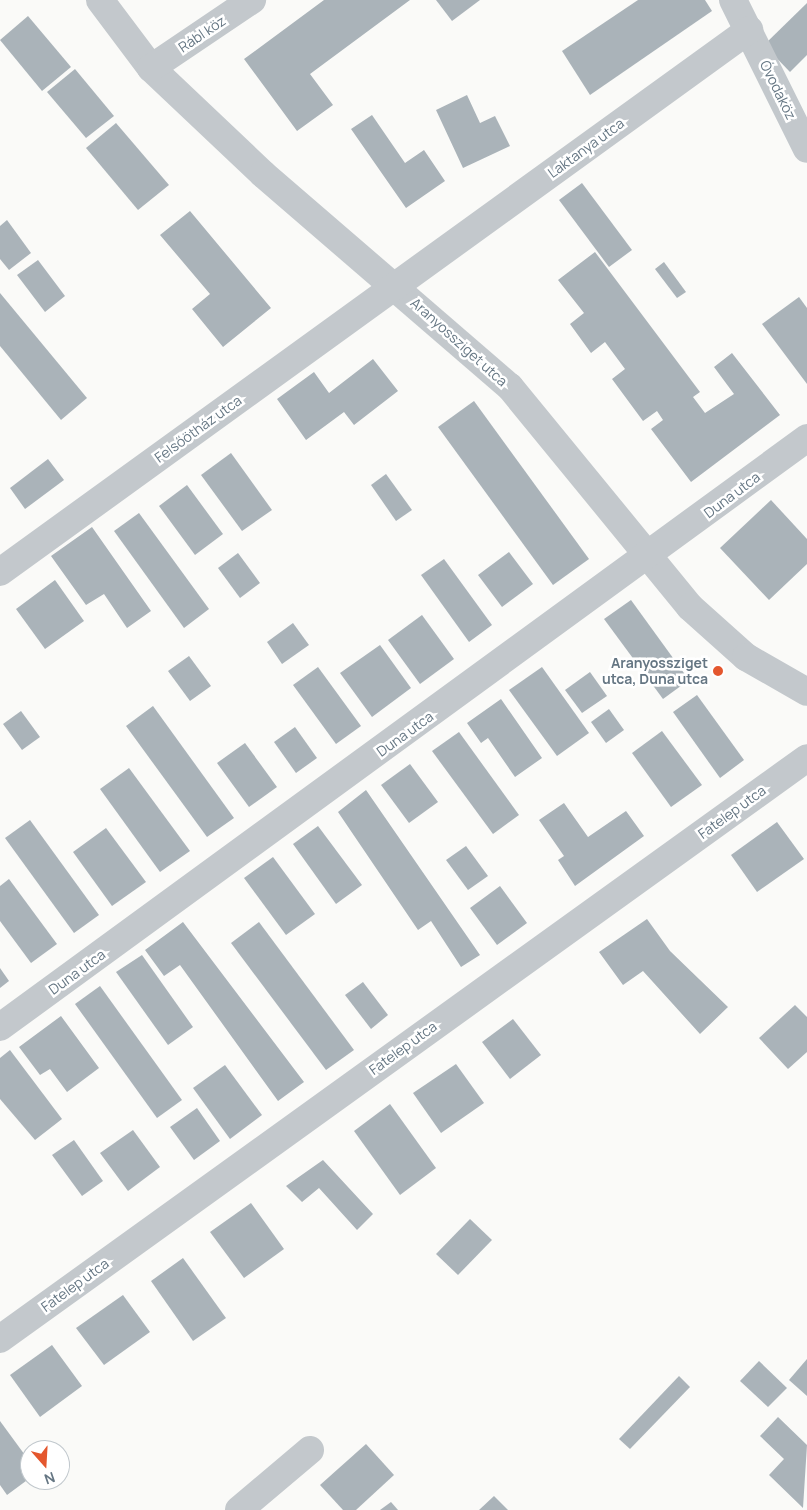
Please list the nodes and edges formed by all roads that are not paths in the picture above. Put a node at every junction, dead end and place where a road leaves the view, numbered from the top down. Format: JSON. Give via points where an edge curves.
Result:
{"nodes":[{"id":1,"x":100,"y":0,"type":"edge"},
{"id":2,"x":252,"y":0,"type":"edge"},
{"id":3,"x":732,"y":0,"type":"edge"},
{"id":4,"x":749,"y":30,"type":"junction"},
{"id":5,"x":151,"y":68,"type":"junction"},
{"id":6,"x":807,"y":149,"type":"edge"},
{"id":7,"x":396,"y":286,"type":"junction"},
{"id":8,"x":807,"y":438,"type":"edge"},
{"id":9,"x":648,"y":558,"type":"junction"},
{"id":10,"x":0,"y":572,"type":"edge"},
{"id":11,"x":807,"y":692,"type":"edge"},
{"id":12,"x":807,"y":758,"type":"edge"},
{"id":13,"x":0,"y":1027,"type":"edge"},
{"id":14,"x":0,"y":1339,"type":"edge"},
{"id":15,"x":310,"y":1450,"type":"dead end"},
{"id":16,"x":239,"y":1510,"type":"edge"}],
"edges":[{"from":1,"to":5,"type":"street","name":"Aranyossziget utca"},
{"from":2,"to":5,"type":"street","name":"Rábl köz"},
{"from":3,"to":4,"type":"street"},
{"from":4,"to":6,"type":"street","name":"Óvodaköz"},
{"from":4,"to":7,"type":"street","name":"Laktanya utca"},
{"from":5,"to":7,"type":"street","name":"Aranyossziget utca","via":[[262,174]]},
{"from":7,"to":9,"type":"street","name":"Aranyossziget utca","via":[[510,387]]},
{"from":7,"to":10,"type":"street","name":"Felsőötház utca"},
{"from":8,"to":9,"type":"street","name":"Duna utca"},
{"from":9,"to":11,"type":"street","name":"Aranyossziget utca","via":[[690,607],[746,657]]},
{"from":9,"to":13,"type":"street","name":"Duna utca"},
{"from":12,"to":14,"type":"street","name":"Fatelep utca"},
{"from":15,"to":16,"type":"street"}]}
